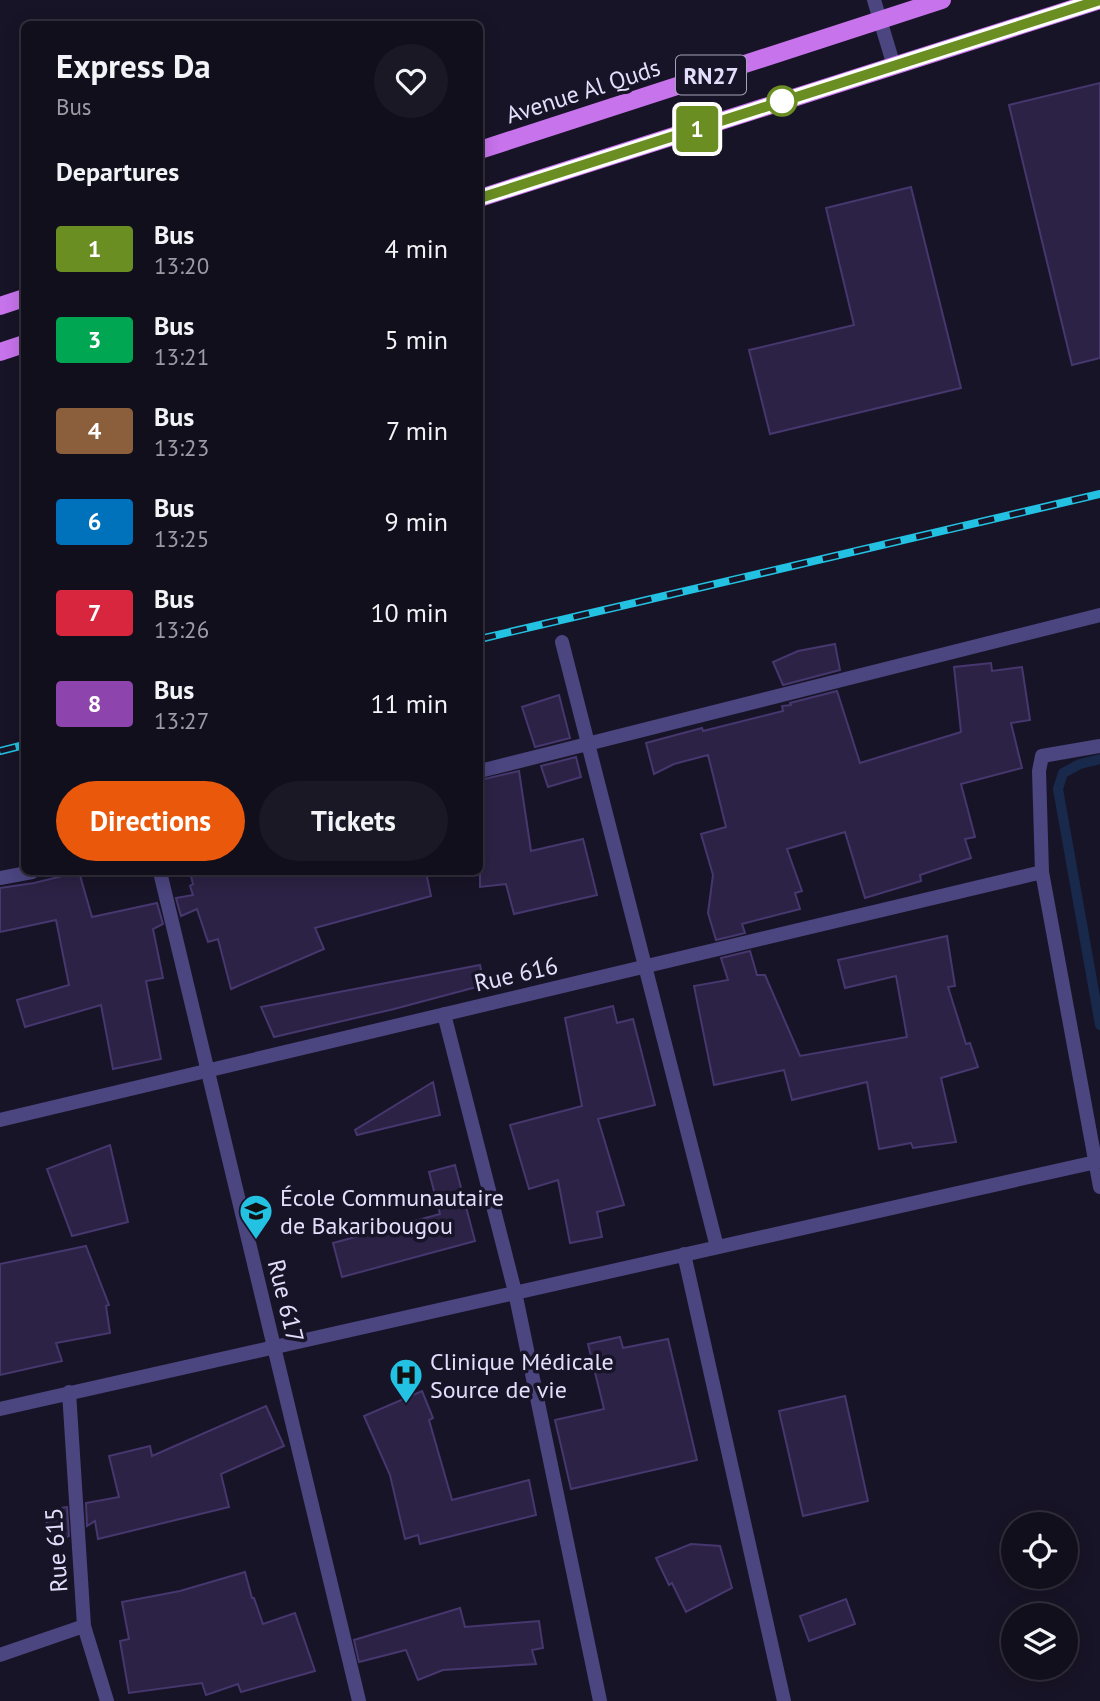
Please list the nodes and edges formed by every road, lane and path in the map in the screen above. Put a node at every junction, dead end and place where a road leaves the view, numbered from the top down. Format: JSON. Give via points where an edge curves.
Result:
{"nodes":[{"id":1,"x":874,"y":0,"type":"edge"},
{"id":2,"x":942,"y":0,"type":"edge"},
{"id":3,"x":1100,"y":0,"type":"edge"},
{"id":4,"x":880,"y":20,"type":"junction"},
{"id":5,"x":894,"y":66,"type":"junction"},
{"id":6,"x":483,"y":149,"type":"edge"},
{"id":7,"x":483,"y":197,"type":"edge"},
{"id":8,"x":21,"y":299,"type":"edge"},
{"id":9,"x":0,"y":306,"type":"edge"},
{"id":10,"x":21,"y":345,"type":"edge"},
{"id":11,"x":0,"y":352,"type":"edge"},
{"id":12,"x":1100,"y":615,"type":"edge"},
{"id":13,"x":562,"y":642,"type":"dead end"},
{"id":14,"x":588,"y":745,"type":"junction"},
{"id":15,"x":1100,"y":746,"type":"edge"},
{"id":16,"x":483,"y":770,"type":"edge"},
{"id":17,"x":1042,"y":872,"type":"junction"},
{"id":18,"x":21,"y":874,"type":"edge"},
{"id":19,"x":161,"y":875,"type":"edge"},
{"id":20,"x":0,"y":878,"type":"edge"},
{"id":21,"x":646,"y":967,"type":"junction"},
{"id":22,"x":444,"y":1014,"type":"junction"},
{"id":23,"x":207,"y":1071,"type":"junction"},
{"id":24,"x":0,"y":1120,"type":"edge"},
{"id":25,"x":1098,"y":1162,"type":"edge"},
{"id":26,"x":1100,"y":1187,"type":"edge"},
{"id":27,"x":718,"y":1247,"type":"junction"},
{"id":28,"x":684,"y":1254,"type":"junction"},
{"id":29,"x":515,"y":1292,"type":"junction"},
{"id":30,"x":274,"y":1347,"type":"junction"},
{"id":31,"x":69,"y":1392,"type":"junction"},
{"id":32,"x":0,"y":1409,"type":"edge"},
{"id":33,"x":84,"y":1626,"type":"junction"},
{"id":34,"x":0,"y":1655,"type":"edge"},
{"id":35,"x":107,"y":1701,"type":"edge"},
{"id":36,"x":359,"y":1701,"type":"edge"},
{"id":37,"x":600,"y":1701,"type":"edge"},
{"id":38,"x":784,"y":1701,"type":"edge"}],
"edges":[{"from":1,"to":4,"type":"street"},
{"from":2,"to":4,"type":"main road","name":"Avenue Al Quds","number":"RN27"},
{"from":3,"to":5,"type":"main road","number":"RN27"},
{"from":4,"to":5,"type":"street"},
{"from":4,"to":6,"type":"main road","name":"Avenue Al Quds","number":"RN27"},
{"from":5,"to":7,"type":"main road","number":"RN27"},
{"from":8,"to":9,"type":"main road"},
{"from":10,"to":11,"type":"main road"},
{"from":12,"to":14,"type":"street"},
{"from":13,"to":14,"type":"street"},
{"from":14,"to":16,"type":"street"},
{"from":14,"to":21,"type":"street"},
{"from":15,"to":17,"type":"street","via":[[1042,756]]},
{"from":17,"to":21,"type":"street","name":"Rue 616"},
{"from":17,"to":25,"type":"street"},
{"from":18,"to":20,"type":"street"},
{"from":19,"to":23,"type":"street","name":"Rue 617"},
{"from":21,"to":22,"type":"street","name":"Rue 616"},
{"from":21,"to":27,"type":"street"},
{"from":22,"to":23,"type":"street","name":"Rue 616"},
{"from":22,"to":29,"type":"street"},
{"from":23,"to":24,"type":"street","name":"Rue 616"},
{"from":23,"to":30,"type":"street","name":"Rue 617"},
{"from":25,"to":26,"type":"street"},
{"from":25,"to":27,"type":"street"},
{"from":27,"to":28,"type":"street"},
{"from":28,"to":29,"type":"street"},
{"from":28,"to":38,"type":"street"},
{"from":29,"to":30,"type":"street"},
{"from":29,"to":37,"type":"street"},
{"from":30,"to":31,"type":"street"},
{"from":30,"to":36,"type":"street","name":"Rue 617"},
{"from":31,"to":32,"type":"street"},
{"from":31,"to":33,"type":"street","name":"Rue 615"},
{"from":33,"to":34,"type":"street"},
{"from":33,"to":35,"type":"street","name":"Rue 615"}]}
